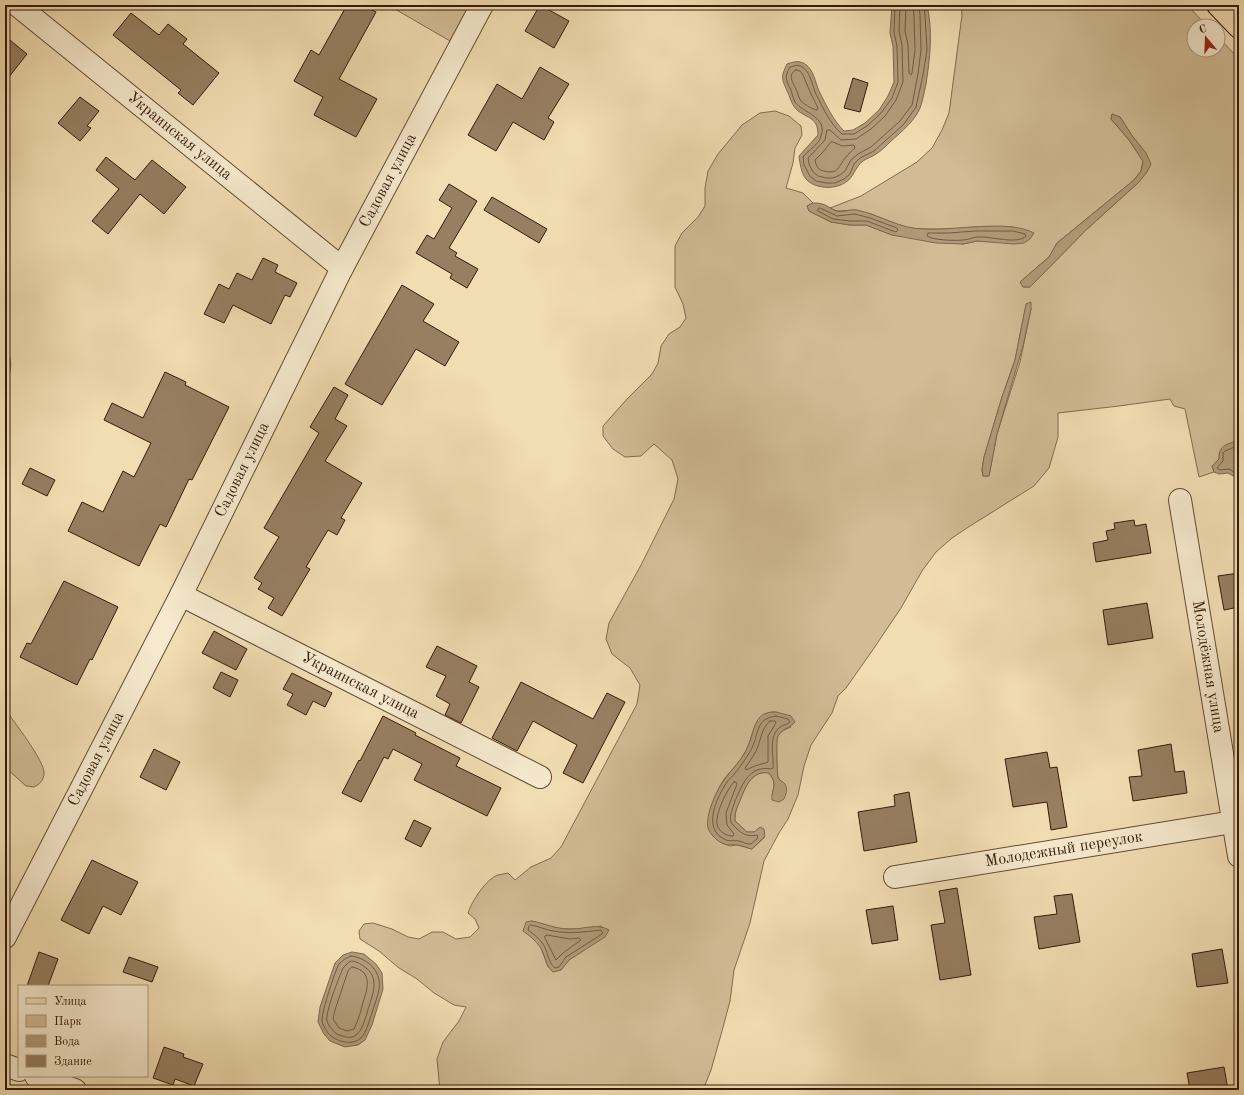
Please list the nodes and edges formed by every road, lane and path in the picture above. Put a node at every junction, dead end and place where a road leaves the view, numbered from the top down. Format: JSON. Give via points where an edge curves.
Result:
{"nodes":[{"id":1,"x":17,"y":5,"type":"edge"},
{"id":2,"x":482,"y":5,"type":"edge"},
{"id":3,"x":1218,"y":5,"type":"edge"},
{"id":4,"x":1239,"y":27,"type":"edge"},
{"id":5,"x":342,"y":268,"type":"junction"},
{"id":6,"x":1180,"y":500,"type":"dead end"},
{"id":7,"x":182,"y":595,"type":"junction"},
{"id":8,"x":540,"y":777,"type":"dead end"},
{"id":9,"x":1233,"y":822,"type":"junction"},
{"id":10,"x":1239,"y":856,"type":"edge"},
{"id":11,"x":895,"y":876,"type":"dead end"},
{"id":12,"x":5,"y":937,"type":"edge"},
{"id":13,"x":5,"y":1065,"type":"edge"},
{"id":14,"x":18,"y":1070,"type":"edge"},
{"id":15,"x":39,"y":1077,"type":"edge"},
{"id":16,"x":75,"y":1090,"type":"edge"}],
"edges":[{"from":1,"to":5,"type":"street","name":"Украинская улица"},
{"from":2,"to":5,"type":"street","name":"Садовая улица"},
{"from":3,"to":4,"type":"main road"},
{"from":5,"to":7,"type":"street","name":"Садовая улица"},
{"from":6,"to":9,"type":"street","name":"Молодёжная улица"},
{"from":7,"to":8,"type":"street","name":"Украинская улица"},
{"from":7,"to":12,"type":"street","name":"Садовая улица"},
{"from":9,"to":10,"type":"street","name":"Молодёжная улица"},
{"from":9,"to":11,"type":"street","name":"Молодежный переулок"},
{"from":13,"to":14,"type":"street"},
{"from":15,"to":16,"type":"street"}]}
